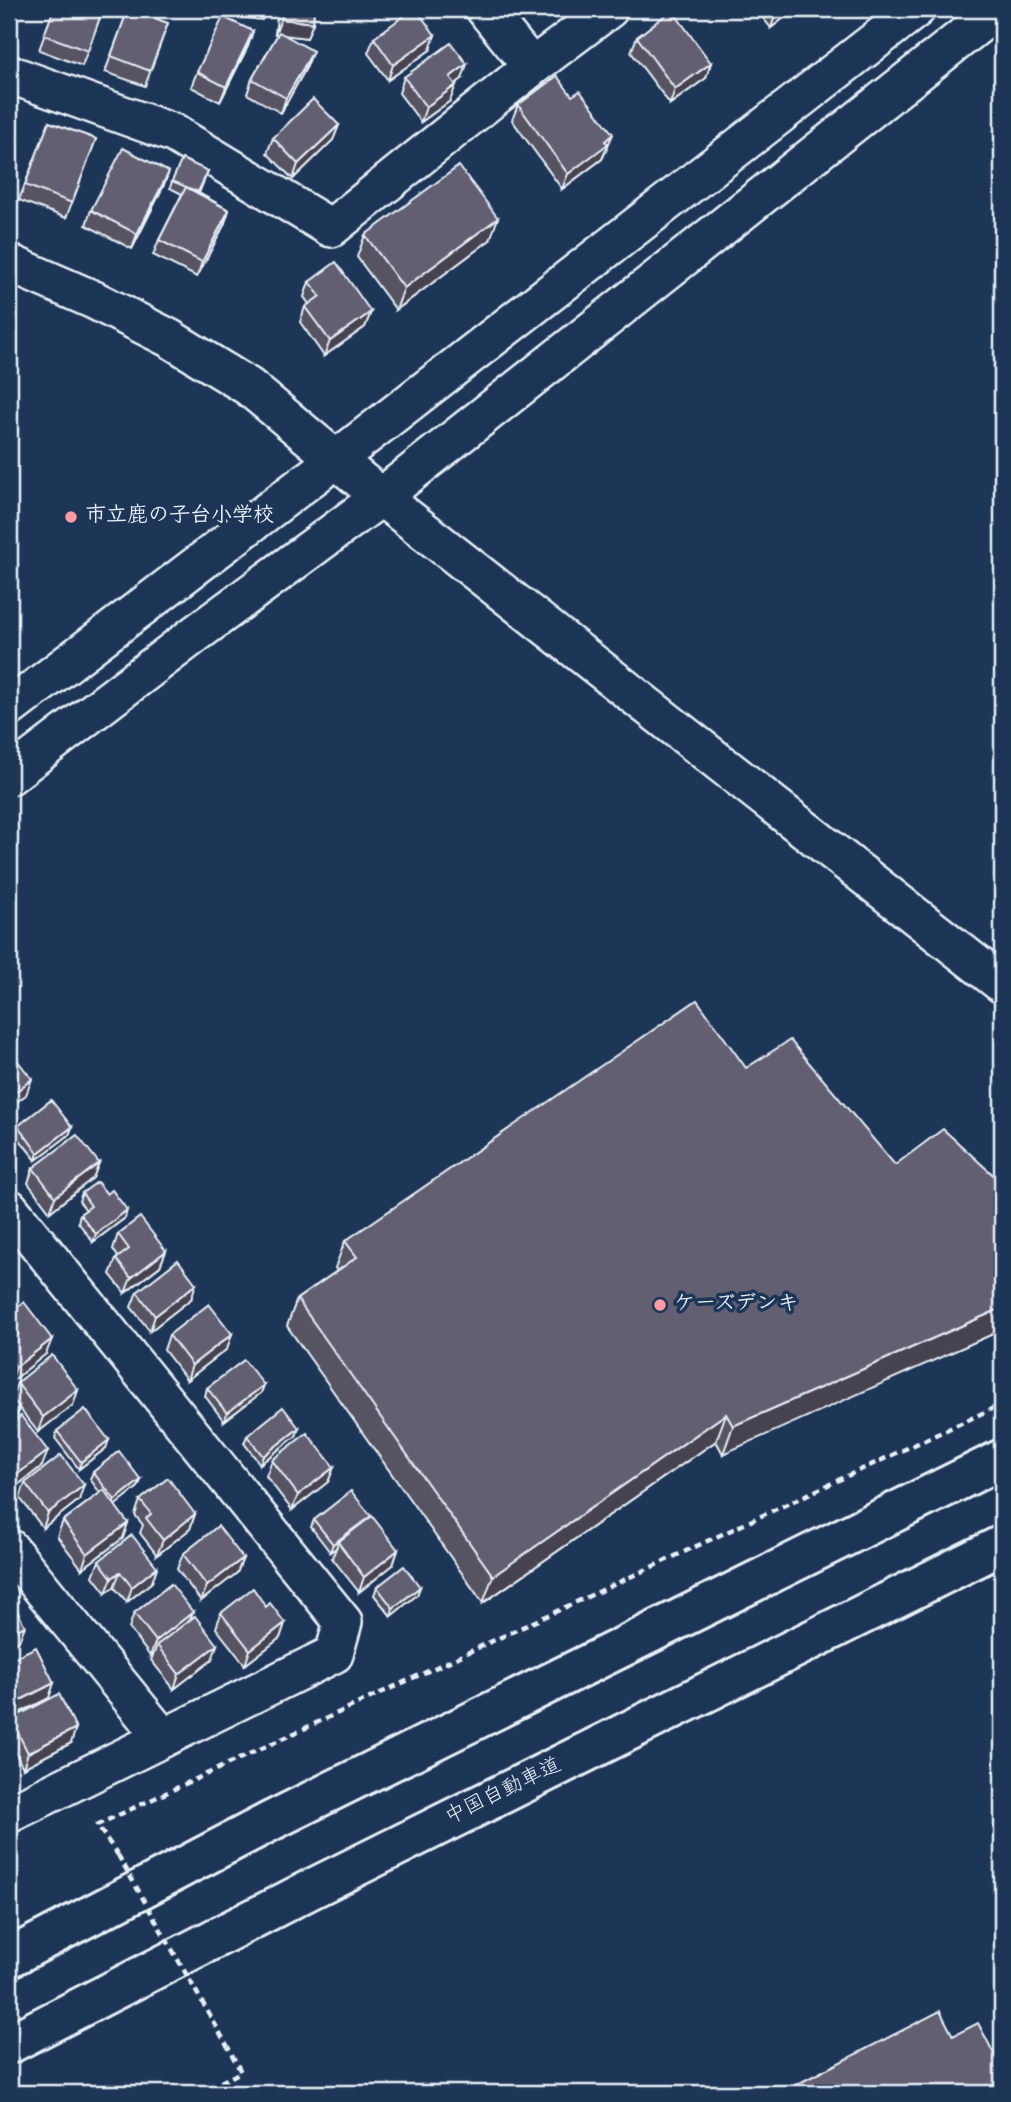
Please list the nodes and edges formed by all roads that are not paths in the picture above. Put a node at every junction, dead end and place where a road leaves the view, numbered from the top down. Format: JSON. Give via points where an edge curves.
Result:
{"nodes":[{"id":1,"x":485,"y":9,"type":"edge"},
{"id":2,"x":609,"y":9,"type":"edge"},
{"id":3,"x":916,"y":9,"type":"edge"},
{"id":4,"x":998,"y":9,"type":"edge"},
{"id":5,"x":532,"y":67,"type":"junction"},
{"id":6,"x":9,"y":74,"type":"edge"},
{"id":7,"x":9,"y":263,"type":"edge"},
{"id":8,"x":335,"y":460,"type":"junction"},
{"id":9,"x":382,"y":497,"type":"junction"},
{"id":10,"x":9,"y":708,"type":"edge"},
{"id":11,"x":9,"y":776,"type":"edge"},
{"id":12,"x":1002,"y":985,"type":"edge"},
{"id":13,"x":9,"y":1208,"type":"edge"},
{"id":14,"x":1002,"y":1459,"type":"edge"},
{"id":15,"x":1002,"y":1545,"type":"edge"},
{"id":16,"x":12,"y":1558,"type":"edge"},
{"id":17,"x":163,"y":1738,"type":"junction"},
{"id":18,"x":9,"y":1814,"type":"edge"},
{"id":19,"x":9,"y":1958,"type":"edge"},
{"id":20,"x":9,"y":2045,"type":"edge"}],
"edges":[{"from":1,"to":5,"type":"street"},
{"from":2,"to":5,"type":"street"},
{"from":3,"to":8,"type":"street"},
{"from":4,"to":9,"type":"street"},
{"from":5,"to":6,"type":"street","via":[[331,228],[173,133]]},
{"from":7,"to":8,"type":"street","via":[[169,338],[249,387]]},
{"from":8,"to":9,"type":"street"},
{"from":8,"to":10,"type":"street"},
{"from":9,"to":11,"type":"street"},
{"from":9,"to":12,"type":"street"},
{"from":13,"to":17,"type":"street","via":[[343,1622],[334,1654]]},
{"from":14,"to":19,"type":"highway","via":[[271,1821]]},
{"from":15,"to":20,"type":"highway","name":"中国自動車道","via":[[311,1889]]},
{"from":16,"to":17,"type":"street"},
{"from":17,"to":18,"type":"street"}]}
